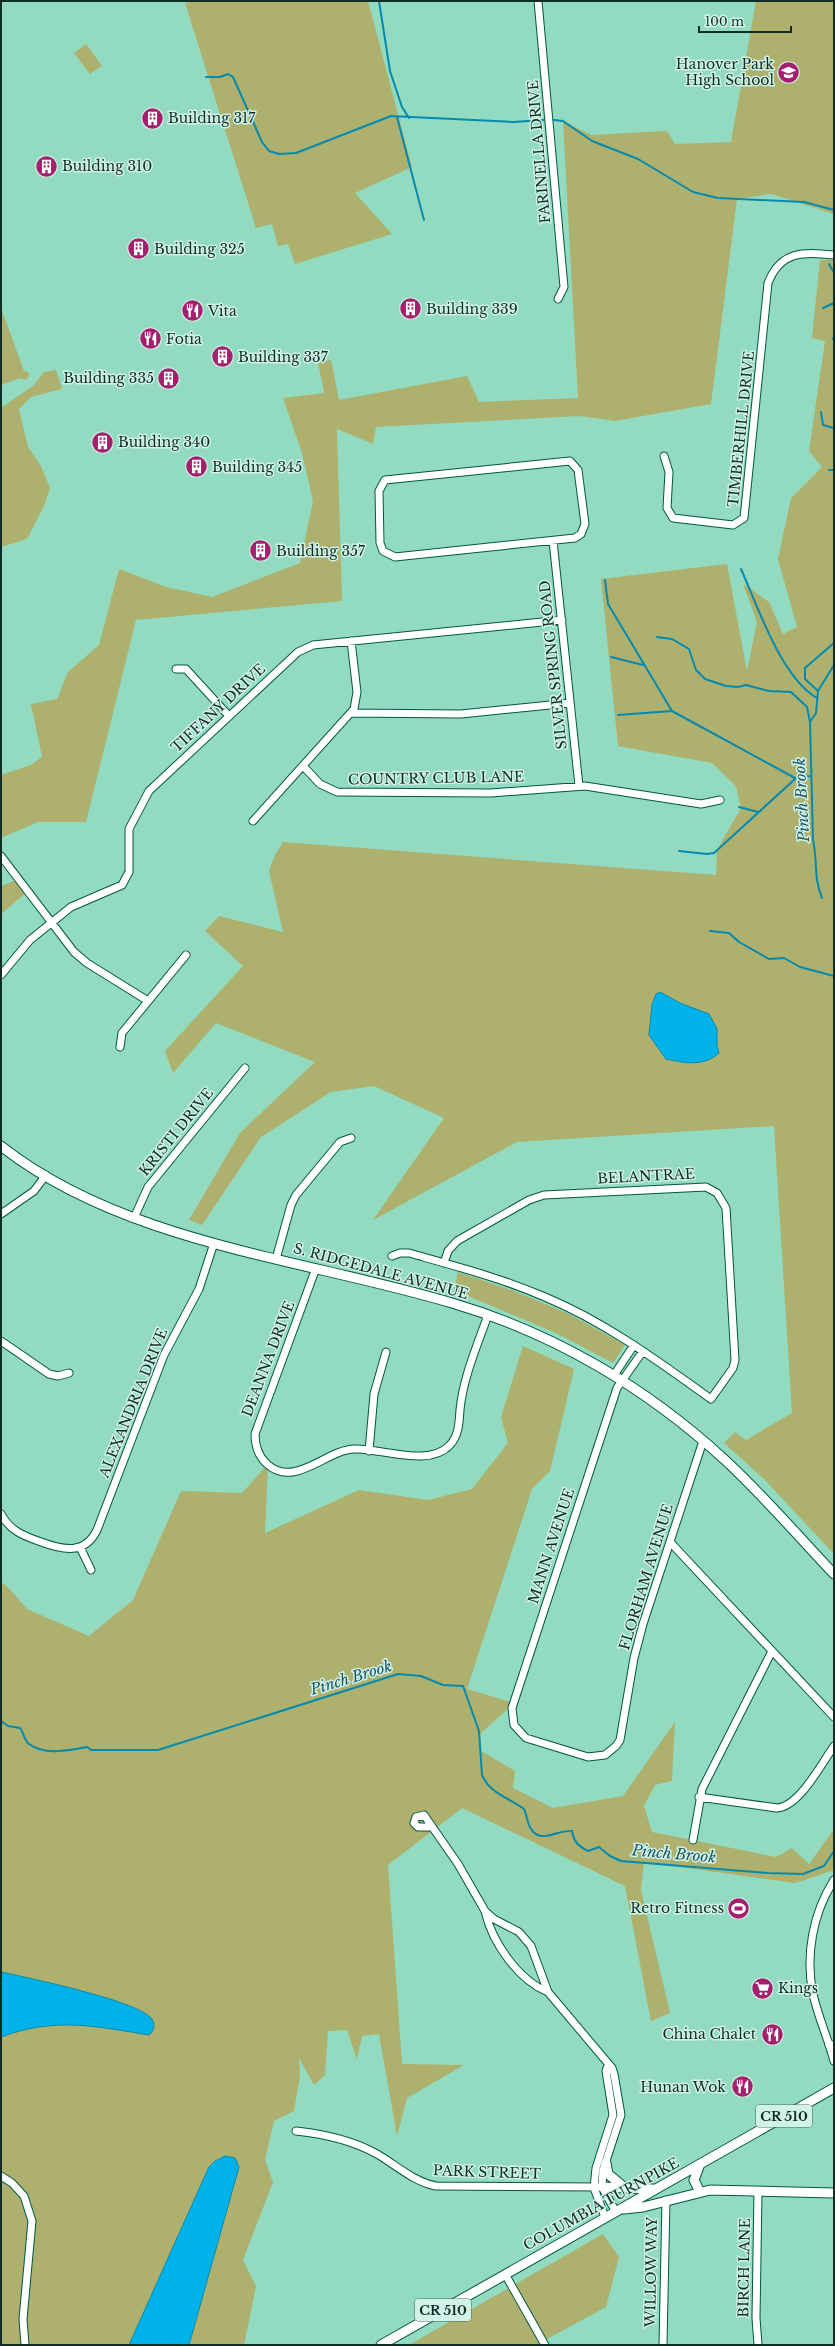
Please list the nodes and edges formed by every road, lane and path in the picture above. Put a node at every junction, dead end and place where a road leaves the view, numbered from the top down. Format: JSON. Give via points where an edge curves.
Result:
{"nodes":[{"id":1,"x":538,"y":1,"type":"edge"},
{"id":2,"x":834,"y":255,"type":"edge"},
{"id":3,"x":558,"y":299,"type":"dead end"},
{"id":4,"x":664,"y":456,"type":"dead end"},
{"id":5,"x":553,"y":541,"type":"junction"},
{"id":6,"x":562,"y":620,"type":"junction"},
{"id":7,"x":351,"y":641,"type":"junction"},
{"id":8,"x":176,"y":669,"type":"dead end"},
{"id":9,"x":570,"y":703,"type":"junction"},
{"id":10,"x":351,"y":714,"type":"junction"},
{"id":11,"x":229,"y":716,"type":"junction"},
{"id":12,"x":303,"y":766,"type":"junction"},
{"id":13,"x":579,"y":786,"type":"junction"},
{"id":14,"x":720,"y":800,"type":"dead end"},
{"id":15,"x":253,"y":821,"type":"dead end"},
{"id":16,"x":1,"y":856,"type":"edge"},
{"id":17,"x":51,"y":922,"type":"junction"},
{"id":18,"x":186,"y":955,"type":"dead end"},
{"id":19,"x":1,"y":975,"type":"edge"},
{"id":20,"x":148,"y":1001,"type":"junction"},
{"id":21,"x":120,"y":1047,"type":"dead end"},
{"id":22,"x":245,"y":1068,"type":"dead end"},
{"id":23,"x":352,"y":1138,"type":"dead end"},
{"id":24,"x":1,"y":1146,"type":"edge"},
{"id":25,"x":46,"y":1175,"type":"junction"},
{"id":26,"x":1,"y":1214,"type":"edge"},
{"id":27,"x":134,"y":1218,"type":"junction"},
{"id":28,"x":214,"y":1243,"type":"junction"},
{"id":29,"x":392,"y":1256,"type":"dead end"},
{"id":30,"x":276,"y":1259,"type":"junction"},
{"id":31,"x":444,"y":1263,"type":"junction"},
{"id":32,"x":316,"y":1268,"type":"junction"},
{"id":33,"x":488,"y":1315,"type":"junction"},
{"id":34,"x":1,"y":1341,"type":"edge"},
{"id":35,"x":634,"y":1345,"type":"junction"},
{"id":36,"x":643,"y":1351,"type":"junction"},
{"id":37,"x":386,"y":1352,"type":"dead end"},
{"id":38,"x":69,"y":1373,"type":"dead end"},
{"id":39,"x":614,"y":1375,"type":"junction"},
{"id":40,"x":622,"y":1381,"type":"junction"},
{"id":41,"x":703,"y":1441,"type":"junction"},
{"id":42,"x":369,"y":1450,"type":"junction"},
{"id":43,"x":1,"y":1514,"type":"edge"},
{"id":44,"x":670,"y":1542,"type":"junction"},
{"id":45,"x":80,"y":1547,"type":"junction"},
{"id":46,"x":91,"y":1570,"type":"dead end"},
{"id":47,"x":834,"y":1574,"type":"edge"},
{"id":48,"x":772,"y":1651,"type":"junction"},
{"id":49,"x":834,"y":1717,"type":"edge"},
{"id":50,"x":512,"y":1721,"type":"joint"},
{"id":51,"x":834,"y":1746,"type":"edge"},
{"id":52,"x":699,"y":1798,"type":"junction"},
{"id":53,"x":431,"y":1827,"type":"dead end"},
{"id":54,"x":692,"y":1840,"type":"dead end"},
{"id":55,"x":834,"y":1880,"type":"edge"},
{"id":56,"x":485,"y":1911,"type":"junction"},
{"id":57,"x":548,"y":1992,"type":"junction"},
{"id":58,"x":832,"y":2048,"type":"edge"},
{"id":59,"x":834,"y":2061,"type":"edge"},
{"id":60,"x":608,"y":2065,"type":"junction"},
{"id":61,"x":834,"y":2088,"type":"edge"},
{"id":62,"x":296,"y":2131,"type":"dead end"},
{"id":63,"x":606,"y":2163,"type":"junction"},
{"id":64,"x":700,"y":2164,"type":"junction"},
{"id":65,"x":1,"y":2176,"type":"edge"},
{"id":66,"x":598,"y":2187,"type":"junction"},
{"id":67,"x":626,"y":2188,"type":"junction"},
{"id":68,"x":698,"y":2188,"type":"junction"},
{"id":69,"x":655,"y":2189,"type":"junction"},
{"id":70,"x":710,"y":2190,"type":"junction"},
{"id":71,"x":758,"y":2192,"type":"junction"},
{"id":72,"x":834,"y":2193,"type":"edge"},
{"id":73,"x":666,"y":2200,"type":"junction"},
{"id":74,"x":618,"y":2210,"type":"junction"},
{"id":75,"x":605,"y":2217,"type":"junction"},
{"id":76,"x":504,"y":2274,"type":"junction"},
{"id":77,"x":663,"y":2344,"type":"edge"},
{"id":78,"x":25,"y":2345,"type":"edge"},
{"id":79,"x":381,"y":2345,"type":"edge"},
{"id":80,"x":545,"y":2345,"type":"edge"},
{"id":81,"x":758,"y":2345,"type":"edge"}],
"edges":[{"from":1,"to":3,"type":"street","name":"FARINELLA DRIVE","via":[[564,287]]},
{"from":2,"to":4,"type":"street","name":"TIMBERHILL DRIVE","via":[[795,255],[776,268],[768,283],[744,518],[733,525],[673,518],[667,508],[670,472]]},
{"from":5,"to":5,"type":"street","via":[[575,538],[584,529],[578,470],[570,461],[389,479],[380,486],[380,543],[383,551],[391,557]]},
{"from":5,"to":6,"type":"street","name":"SILVER SPRING ROAD"},
{"from":6,"to":7,"type":"street","name":"TIFFANY DRIVE"},
{"from":6,"to":9,"type":"street","name":"SILVER SPRING ROAD"},
{"from":7,"to":10,"type":"street","via":[[357,692]]},
{"from":7,"to":11,"type":"street","name":"TIFFANY DRIVE","via":[[313,645],[298,652]]},
{"from":8,"to":11,"type":"street","via":[[186,669]]},
{"from":9,"to":10,"type":"street","via":[[461,714]]},
{"from":9,"to":13,"type":"street","name":"SILVER SPRING ROAD"},
{"from":10,"to":12,"type":"street"},
{"from":11,"to":17,"type":"street","name":"TIFFANY DRIVE","via":[[144,797],[129,829],[129,872],[125,881],[118,888],[71,907]]},
{"from":12,"to":13,"type":"street","name":"COUNTRY CLUB LANE","via":[[320,784],[337,792],[491,793]]},
{"from":12,"to":15,"type":"street"},
{"from":13,"to":14,"type":"street","name":"COUNTRY CLUB LANE","via":[[701,804]]},
{"from":16,"to":17,"type":"street"},
{"from":17,"to":19,"type":"street","name":"TIFFANY DRIVE","via":[[30,940]]},
{"from":17,"to":20,"type":"street","via":[[74,952],[87,963]]},
{"from":18,"to":20,"type":"street"},
{"from":20,"to":21,"type":"street","via":[[122,1033]]},
{"from":22,"to":27,"type":"street","name":"KRISTI DRIVE","via":[[148,1187]]},
{"from":23,"to":30,"type":"street","via":[[340,1142],[296,1195]]},
{"from":24,"to":25,"type":"main road","name":"S. RIDGEDALE AVENUE"},
{"from":25,"to":26,"type":"street","via":[[34,1191]]},
{"from":25,"to":27,"type":"main road","name":"S. RIDGEDALE AVENUE"},
{"from":27,"to":28,"type":"main road","name":"S. RIDGEDALE AVENUE"},
{"from":28,"to":30,"type":"main road","name":"S. RIDGEDALE AVENUE"},
{"from":28,"to":45,"type":"street","name":"ALEXANDRIA DRIVE","via":[[199,1289],[164,1355],[97,1530],[91,1539]]},
{"from":29,"to":31,"type":"street","name":"BELANTRAE","via":[[409,1253]]},
{"from":30,"to":32,"type":"main road","name":"S. RIDGEDALE AVENUE"},
{"from":31,"to":35,"type":"street","name":"BELANTRAE","via":[[546,1297],[595,1321]]},
{"from":31,"to":36,"type":"street","name":"BELANTRAE","via":[[448,1251],[457,1240],[536,1197],[699,1186],[712,1189],[726,1208],[735,1360],[733,1368],[711,1399]]},
{"from":32,"to":33,"type":"main road","name":"S. RIDGEDALE AVENUE"},
{"from":32,"to":42,"type":"street","name":"DEANNA DRIVE","via":[[256,1427],[256,1448],[269,1466],[288,1472],[298,1471],[345,1451]]},
{"from":33,"to":39,"type":"main road","name":"S. RIDGEDALE AVENUE","via":[[580,1354]]},
{"from":33,"to":42,"type":"street","name":"DEANNA DRIVE","via":[[462,1391],[458,1431],[452,1444],[438,1454],[425,1456]]},
{"from":34,"to":38,"type":"street","via":[[48,1374],[58,1376]]},
{"from":35,"to":36,"type":"street","name":"BELANTRAE"},
{"from":35,"to":39,"type":"street"},
{"from":36,"to":40,"type":"street"},
{"from":37,"to":42,"type":"street","via":[[374,1394]]},
{"from":39,"to":40,"type":"main road","name":"S. RIDGEDALE AVENUE"},
{"from":40,"to":41,"type":"main road","name":"S. RIDGEDALE AVENUE"},
{"from":40,"to":50,"type":"street","name":"MANN AVENUE","via":[[617,1388],[514,1701]]},
{"from":41,"to":44,"type":"street","name":"FLORHAM AVENUE"},
{"from":41,"to":47,"type":"main road","name":"S. RIDGEDALE AVENUE","via":[[732,1467]]},
{"from":43,"to":45,"type":"street","via":[[19,1534],[59,1549]]},
{"from":44,"to":48,"type":"street"},
{"from":44,"to":50,"type":"street","name":"FLORHAM AVENUE","via":[[637,1647],[622,1734],[616,1746],[605,1755],[588,1757],[526,1738]]},
{"from":45,"to":46,"type":"street"},
{"from":48,"to":49,"type":"street"},
{"from":48,"to":52,"type":"street"},
{"from":51,"to":52,"type":"street","via":[[796,1800],[786,1806],[777,1808]]},
{"from":52,"to":54,"type":"street"},
{"from":53,"to":56,"type":"street","via":[[458,1864]]},
{"from":55,"to":58,"type":"street","via":[[816,1922],[810,1955],[814,1995]]},
{"from":56,"to":57,"type":"street","via":[[487,1921],[510,1963],[526,1978]]},
{"from":56,"to":57,"type":"street","via":[[526,1939]]},
{"from":57,"to":60,"type":"street"},
{"from":58,"to":59,"type":"street"},
{"from":60,"to":63,"type":"street","via":[[614,2074],[621,2115]]},
{"from":60,"to":66,"type":"street","via":[[606,2071],[613,2115],[596,2168]]},
{"from":61,"to":64,"type":"main road","name":"COLUMBIA TURNPIKE","number":"CR 510"},
{"from":62,"to":66,"type":"street","name":"PARK STREET","via":[[332,2137],[362,2147],[428,2185]]},
{"from":63,"to":66,"type":"street"},
{"from":63,"to":67,"type":"main road","via":[[608,2174]]},
{"from":64,"to":68,"type":"main road","via":[[694,2180]]},
{"from":64,"to":69,"type":"main road","name":"COLUMBIA TURNPIKE","number":"CR 510"},
{"from":65,"to":78,"type":"street","via":[[24,2196],[32,2221],[24,2312]]},
{"from":66,"to":67,"type":"main road"},
{"from":66,"to":74,"type":"street"},
{"from":66,"to":75,"type":"street"},
{"from":67,"to":69,"type":"main road"},
{"from":68,"to":70,"type":"main road"},
{"from":68,"to":73,"type":"main road","via":[[670,2194]]},
{"from":69,"to":74,"type":"main road","name":"COLUMBIA TURNPIKE","number":"CR 510"},
{"from":70,"to":71,"type":"main road"},
{"from":70,"to":73,"type":"main road"},
{"from":71,"to":72,"type":"main road"},
{"from":71,"to":81,"type":"street","name":"BIRCH LANE"},
{"from":73,"to":74,"type":"main road","via":[[643,2207]]},
{"from":73,"to":77,"type":"street","name":"WILLOW WAY"},
{"from":74,"to":75,"type":"main road","name":"COLUMBIA TURNPIKE","number":"CR 510"},
{"from":75,"to":76,"type":"main road","name":"COLUMBIA TURNPIKE","number":"CR 510"},
{"from":76,"to":79,"type":"main road","name":"COLUMBIA TURNPIKE","number":"CR 510"},
{"from":76,"to":80,"type":"street"}]}
